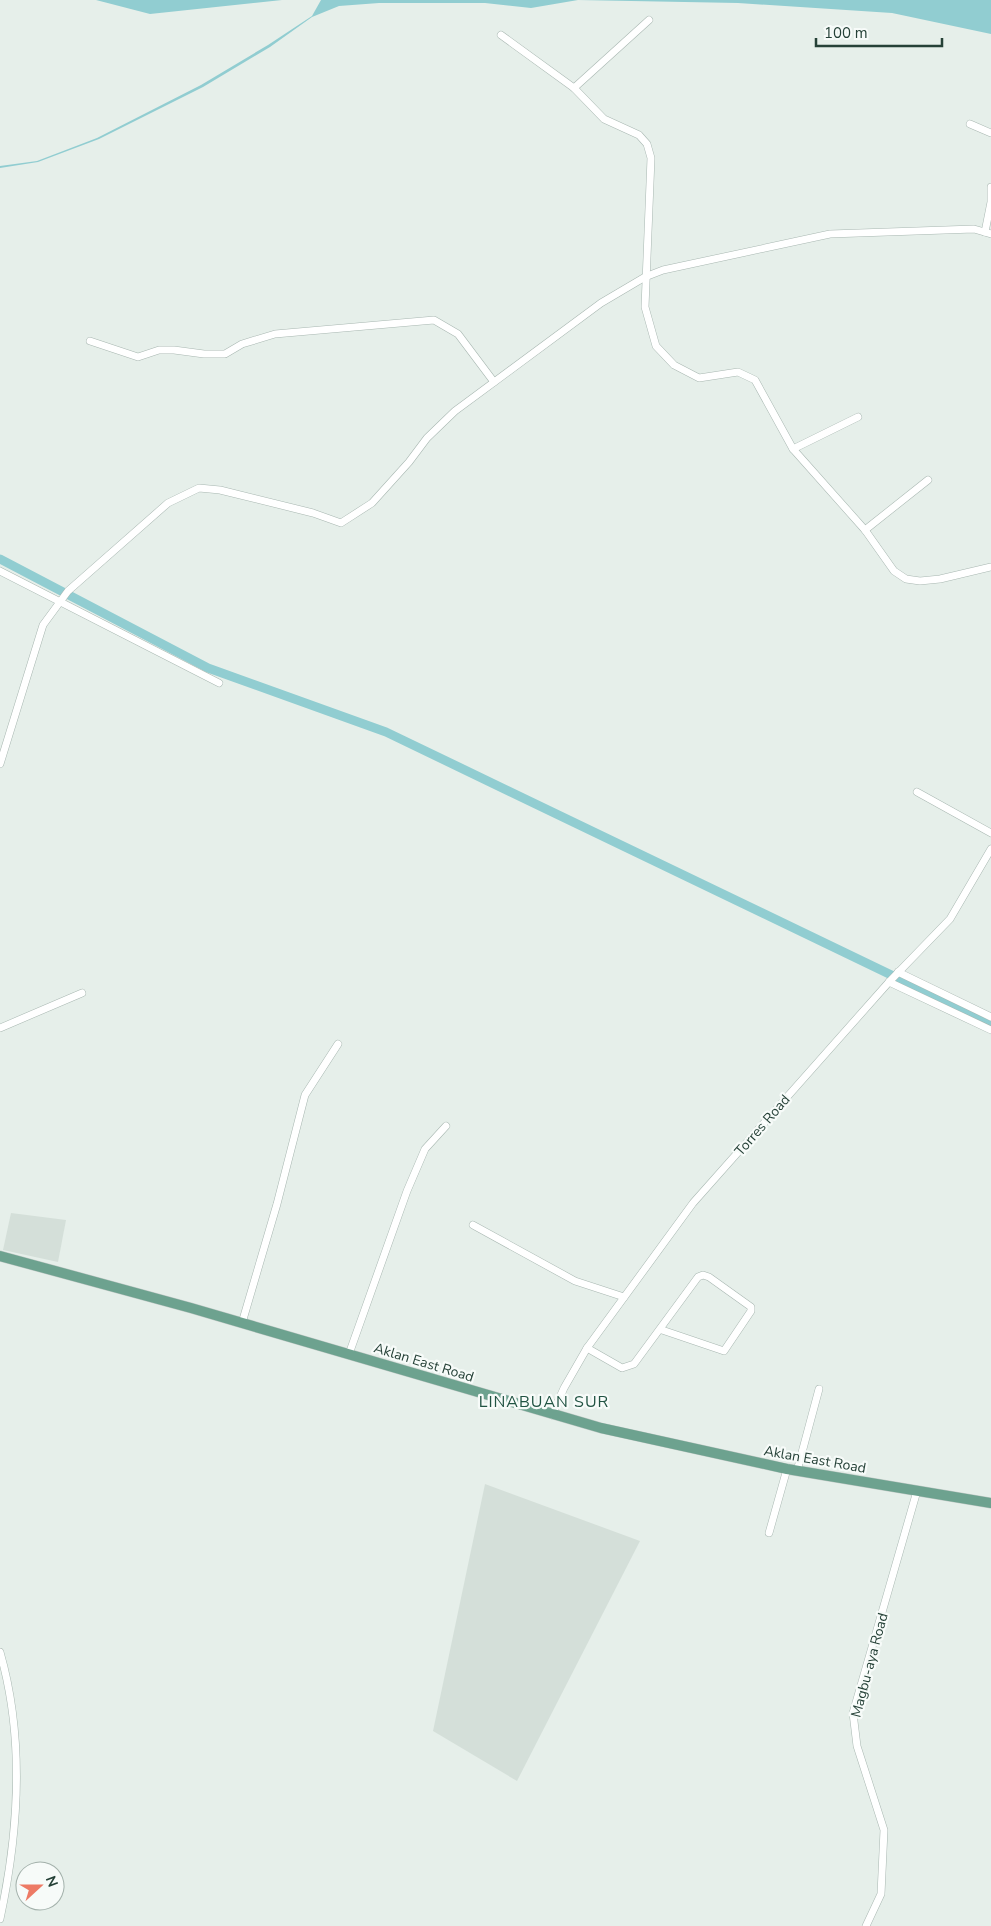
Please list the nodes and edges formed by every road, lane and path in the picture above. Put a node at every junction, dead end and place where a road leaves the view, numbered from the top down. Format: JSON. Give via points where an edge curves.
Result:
{"nodes":[{"id":1,"x":649,"y":20,"type":"dead end"},
{"id":2,"x":502,"y":35,"type":"dead end"},
{"id":3,"x":574,"y":88,"type":"junction"},
{"id":4,"x":970,"y":124,"type":"dead end"},
{"id":5,"x":991,"y":133,"type":"edge"},
{"id":6,"x":991,"y":187,"type":"edge"},
{"id":7,"x":988,"y":233,"type":"edge"},
{"id":8,"x":645,"y":277,"type":"junction"},
{"id":9,"x":90,"y":341,"type":"dead end"},
{"id":10,"x":494,"y":382,"type":"junction"},
{"id":11,"x":858,"y":417,"type":"dead end"},
{"id":12,"x":793,"y":449,"type":"junction"},
{"id":13,"x":928,"y":480,"type":"dead end"},
{"id":14,"x":865,"y":530,"type":"junction"},
{"id":15,"x":991,"y":567,"type":"edge"},
{"id":16,"x":0,"y":571,"type":"edge"},
{"id":17,"x":61,"y":601,"type":"junction"},
{"id":18,"x":219,"y":683,"type":"dead end"},
{"id":19,"x":0,"y":764,"type":"edge"},
{"id":20,"x":918,"y":792,"type":"dead end"},
{"id":21,"x":991,"y":833,"type":"edge"},
{"id":22,"x":991,"y":850,"type":"edge"},
{"id":23,"x":894,"y":976,"type":"junction"},
{"id":24,"x":82,"y":993,"type":"dead end"},
{"id":25,"x":991,"y":1017,"type":"edge"},
{"id":26,"x":0,"y":1028,"type":"edge"},
{"id":27,"x":991,"y":1030,"type":"edge"},
{"id":28,"x":338,"y":1044,"type":"dead end"},
{"id":29,"x":446,"y":1126,"type":"dead end"},
{"id":30,"x":473,"y":1225,"type":"dead end"},
{"id":31,"x":0,"y":1256,"type":"edge"},
{"id":32,"x":624,"y":1297,"type":"junction"},
{"id":33,"x":242,"y":1323,"type":"junction"},
{"id":34,"x":662,"y":1330,"type":"junction"},
{"id":35,"x":587,"y":1348,"type":"junction"},
{"id":36,"x":349,"y":1354,"type":"junction"},
{"id":37,"x":819,"y":1389,"type":"dead end"},
{"id":38,"x":552,"y":1415,"type":"junction"},
{"id":39,"x":792,"y":1470,"type":"junction"},
{"id":40,"x":917,"y":1491,"type":"junction"},
{"id":41,"x":991,"y":1503,"type":"edge"},
{"id":42,"x":769,"y":1533,"type":"dead end"},
{"id":43,"x":0,"y":1652,"type":"edge"},
{"id":44,"x":0,"y":1919,"type":"edge"},
{"id":45,"x":866,"y":1926,"type":"edge"}],
"edges":[{"from":1,"to":3,"type":"street"},
{"from":2,"to":3,"type":"street"},
{"from":3,"to":8,"type":"street","via":[[604,119],[639,136],[647,144],[651,158]]},
{"from":4,"to":5,"type":"street"},
{"from":6,"to":7,"type":"street"},
{"from":7,"to":8,"type":"street","via":[[974,229],[830,234],[663,270]]},
{"from":8,"to":10,"type":"street","via":[[601,303]]},
{"from":8,"to":12,"type":"street","via":[[645,307],[660,351],[674,365],[699,378],[738,372],[755,380]]},
{"from":9,"to":10,"type":"street","via":[[138,357],[166,350],[225,354],[242,344],[275,334],[434,320],[458,334]]},
{"from":10,"to":17,"type":"street","via":[[455,411],[427,438],[372,504],[341,523],[220,490],[199,488],[168,503],[68,591]]},
{"from":11,"to":12,"type":"street"},
{"from":12,"to":14,"type":"street"},
{"from":13,"to":14,"type":"street"},
{"from":14,"to":15,"type":"street","via":[[894,571],[906,579],[940,579]]},
{"from":16,"to":17,"type":"street"},
{"from":17,"to":18,"type":"street"},
{"from":17,"to":19,"type":"street","via":[[43,625]]},
{"from":20,"to":21,"type":"street"},
{"from":22,"to":23,"type":"street","name":"Torres Road","via":[[950,919]]},
{"from":23,"to":25,"type":"street"},
{"from":23,"to":27,"type":"street"},
{"from":23,"to":32,"type":"street","name":"Torres Road","via":[[693,1203]]},
{"from":24,"to":26,"type":"street"},
{"from":28,"to":33,"type":"street","via":[[305,1095]]},
{"from":29,"to":36,"type":"street","via":[[425,1149],[407,1191]]},
{"from":30,"to":32,"type":"street","via":[[575,1281]]},
{"from":31,"to":33,"type":"main road","name":"Aklan East Road"},
{"from":32,"to":35,"type":"street","name":"Torres Road"},
{"from":33,"to":36,"type":"main road","name":"Aklan East Road"},
{"from":34,"to":34,"type":"street","via":[[724,1351],[751,1307],[710,1277],[703,1276],[698,1278]]},
{"from":34,"to":35,"type":"street","via":[[627,1368]]},
{"from":35,"to":38,"type":"street","name":"Torres Road"},
{"from":36,"to":38,"type":"main road","name":"Aklan East Road"},
{"from":37,"to":39,"type":"street"},
{"from":38,"to":39,"type":"main road","name":"Aklan East Road"},
{"from":39,"to":40,"type":"main road","name":"Aklan East Road"},
{"from":39,"to":42,"type":"street"},
{"from":40,"to":41,"type":"main road","name":"Aklan East Road"},
{"from":40,"to":45,"type":"street","name":"Magbu-aya Road","via":[[853,1712],[857,1746],[884,1830],[881,1894]]},
{"from":43,"to":44,"type":"street","via":[[9,1683],[17,1806],[13,1855]]}]}
